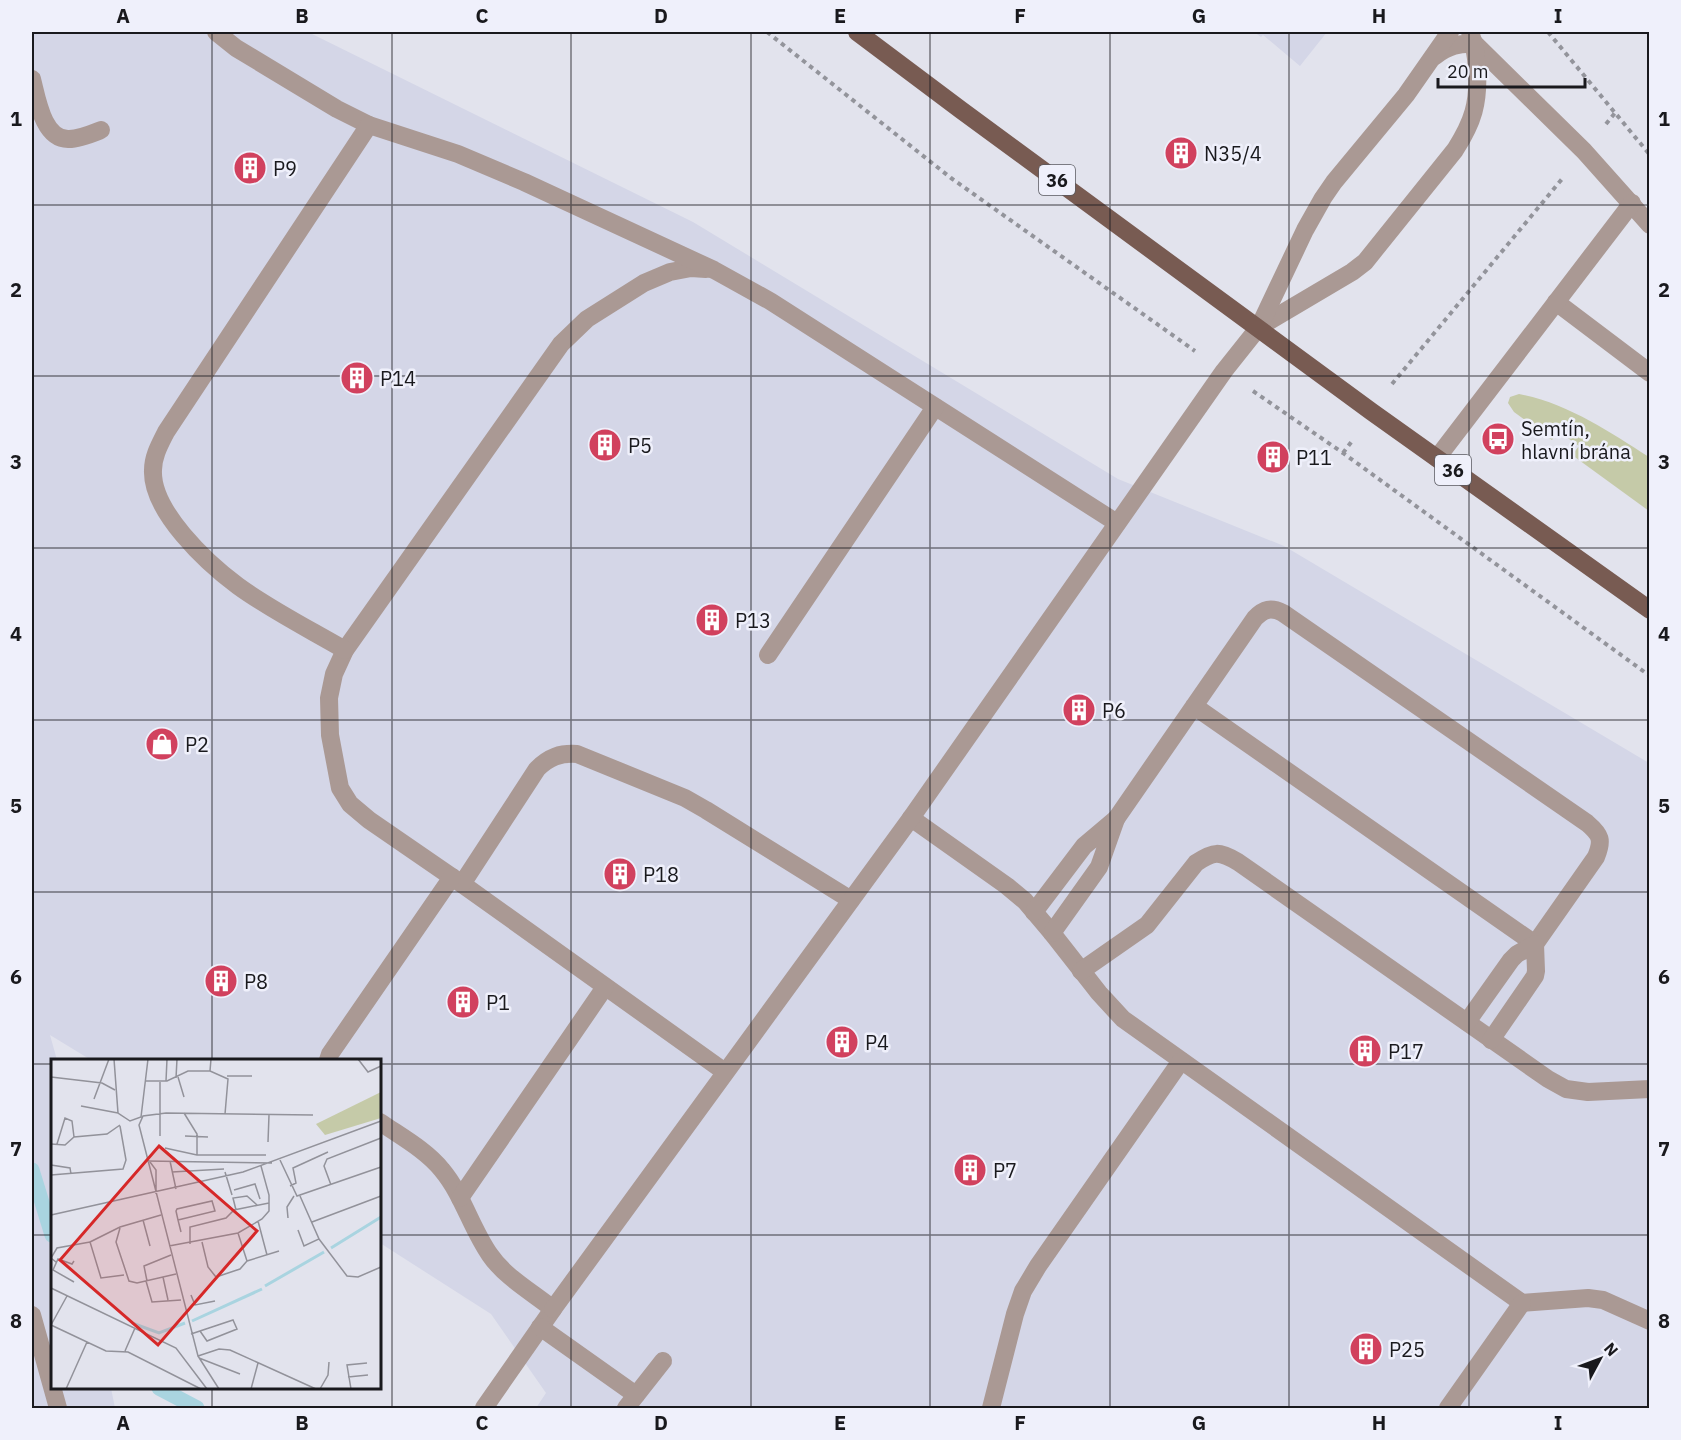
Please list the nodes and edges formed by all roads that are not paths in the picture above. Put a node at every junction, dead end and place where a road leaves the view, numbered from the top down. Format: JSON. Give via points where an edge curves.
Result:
{"nodes":[{"id":1,"x":216,"y":32,"type":"edge"},
{"id":2,"x":857,"y":32,"type":"edge"},
{"id":3,"x":1450,"y":32,"type":"edge"},
{"id":4,"x":1473,"y":38,"type":"edge"},
{"id":5,"x":1434,"y":57,"type":"junction"},
{"id":6,"x":32,"y":79,"type":"edge"},
{"id":7,"x":369,"y":125,"type":"junction"},
{"id":8,"x":101,"y":130,"type":"dead end"},
{"id":9,"x":1632,"y":203,"type":"junction"},
{"id":10,"x":1650,"y":225,"type":"edge"},
{"id":11,"x":714,"y":270,"type":"junction"},
{"id":12,"x":1556,"y":302,"type":"junction"},
{"id":13,"x":1258,"y":327,"type":"junction"},
{"id":14,"x":1650,"y":372,"type":"edge"},
{"id":15,"x":935,"y":407,"type":"junction"},
{"id":16,"x":1437,"y":458,"type":"junction"},
{"id":17,"x":1118,"y":524,"type":"junction"},
{"id":18,"x":1650,"y":610,"type":"edge"},
{"id":19,"x":345,"y":650,"type":"junction"},
{"id":20,"x":768,"y":655,"type":"dead end"},
{"id":21,"x":1194,"y":706,"type":"junction"},
{"id":22,"x":911,"y":818,"type":"junction"},
{"id":23,"x":1116,"y":819,"type":"junction"},
{"id":24,"x":457,"y":880,"type":"junction"},
{"id":25,"x":851,"y":900,"type":"junction"},
{"id":26,"x":1034,"y":912,"type":"junction"},
{"id":27,"x":1053,"y":933,"type":"junction"},
{"id":28,"x":1535,"y":944,"type":"junction"},
{"id":29,"x":1081,"y":971,"type":"junction"},
{"id":30,"x":605,"y":987,"type":"junction"},
{"id":31,"x":1467,"y":1022,"type":"junction"},
{"id":32,"x":1491,"y":1040,"type":"junction"},
{"id":33,"x":328,"y":1059,"type":"edge"},
{"id":34,"x":1181,"y":1061,"type":"junction"},
{"id":35,"x":725,"y":1072,"type":"junction"},
{"id":36,"x":1650,"y":1089,"type":"edge"},
{"id":37,"x":381,"y":1123,"type":"edge"},
{"id":38,"x":460,"y":1198,"type":"junction"},
{"id":39,"x":1522,"y":1303,"type":"junction"},
{"id":40,"x":554,"y":1309,"type":"junction"},
{"id":41,"x":32,"y":1315,"type":"edge"},
{"id":42,"x":1650,"y":1321,"type":"edge"},
{"id":43,"x":540,"y":1327,"type":"junction"},
{"id":44,"x":663,"y":1360,"type":"dead end"},
{"id":45,"x":51,"y":1383,"type":"edge"},
{"id":46,"x":53,"y":1389,"type":"edge"},
{"id":47,"x":631,"y":1402,"type":"edge"},
{"id":48,"x":58,"y":1408,"type":"edge"},
{"id":49,"x":484,"y":1408,"type":"edge"},
{"id":50,"x":991,"y":1408,"type":"edge"},
{"id":51,"x":1448,"y":1408,"type":"edge"}],
"edges":[{"from":1,"to":7,"type":"street","via":[[236,48]]},
{"from":2,"to":13,"type":"main road","number":"36"},
{"from":3,"to":5,"type":"street"},
{"from":4,"to":5,"type":"street"},
{"from":4,"to":9,"type":"street"},
{"from":4,"to":13,"type":"street","via":[[1478,90],[1467,131],[1455,150],[1365,262]]},
{"from":5,"to":13,"type":"street","via":[[1323,198]]},
{"from":6,"to":8,"type":"street","via":[[52,133],[69,139]]},
{"from":7,"to":11,"type":"street","via":[[458,154]]},
{"from":7,"to":19,"type":"street","via":[[166,432],[152,472],[156,493],[167,513],[207,559],[237,585]]},
{"from":9,"to":10,"type":"street"},
{"from":9,"to":12,"type":"street"},
{"from":11,"to":15,"type":"street","via":[[770,301]]},
{"from":11,"to":19,"type":"street","via":[[691,268],[670,272],[624,295],[576,328]]},
{"from":12,"to":14,"type":"street"},
{"from":12,"to":16,"type":"street"},
{"from":13,"to":16,"type":"main road","number":"36"},
{"from":13,"to":17,"type":"street"},
{"from":15,"to":17,"type":"street"},
{"from":15,"to":20,"type":"street"},
{"from":16,"to":18,"type":"main road","number":"36"},
{"from":17,"to":22,"type":"street"},
{"from":19,"to":24,"type":"street","via":[[329,698],[330,735],[340,788],[350,804],[369,820]]},
{"from":21,"to":23,"type":"street"},
{"from":21,"to":28,"type":"street"},
{"from":21,"to":28,"type":"street","via":[[1255,618],[1268,609],[1276,609],[1587,823],[1596,830],[1600,848]]},
{"from":22,"to":25,"type":"street"},
{"from":22,"to":26,"type":"street","via":[[1007,886]]},
{"from":23,"to":26,"type":"street","via":[[1084,846]]},
{"from":23,"to":27,"type":"street","via":[[1099,867]]},
{"from":24,"to":25,"type":"street","via":[[537,769],[545,761],[566,753],[685,798]]},
{"from":24,"to":30,"type":"street"},
{"from":24,"to":33,"type":"street"},
{"from":25,"to":35,"type":"street"},
{"from":26,"to":27,"type":"street"},
{"from":27,"to":29,"type":"street"},
{"from":28,"to":31,"type":"street","via":[[1511,960]]},
{"from":28,"to":32,"type":"street","via":[[1535,976]]},
{"from":29,"to":31,"type":"street","via":[[1147,925],[1196,863],[1215,853],[1225,854]]},
{"from":29,"to":34,"type":"street","via":[[1123,1018]]},
{"from":30,"to":35,"type":"street"},
{"from":30,"to":38,"type":"street"},
{"from":31,"to":32,"type":"street"},
{"from":32,"to":36,"type":"street","via":[[1566,1089]]},
{"from":34,"to":39,"type":"street"},
{"from":34,"to":50,"type":"street","via":[[1023,1291]]},
{"from":35,"to":40,"type":"street"},
{"from":37,"to":38,"type":"street","via":[[442,1169]]},
{"from":38,"to":40,"type":"street","via":[[497,1264]]},
{"from":39,"to":42,"type":"street","via":[[1596,1299]]},
{"from":39,"to":51,"type":"street"},
{"from":40,"to":43,"type":"street"},
{"from":41,"to":45,"type":"street"},
{"from":43,"to":47,"type":"street"},
{"from":43,"to":49,"type":"street"},
{"from":44,"to":47,"type":"street"},
{"from":46,"to":48,"type":"street"}]}
